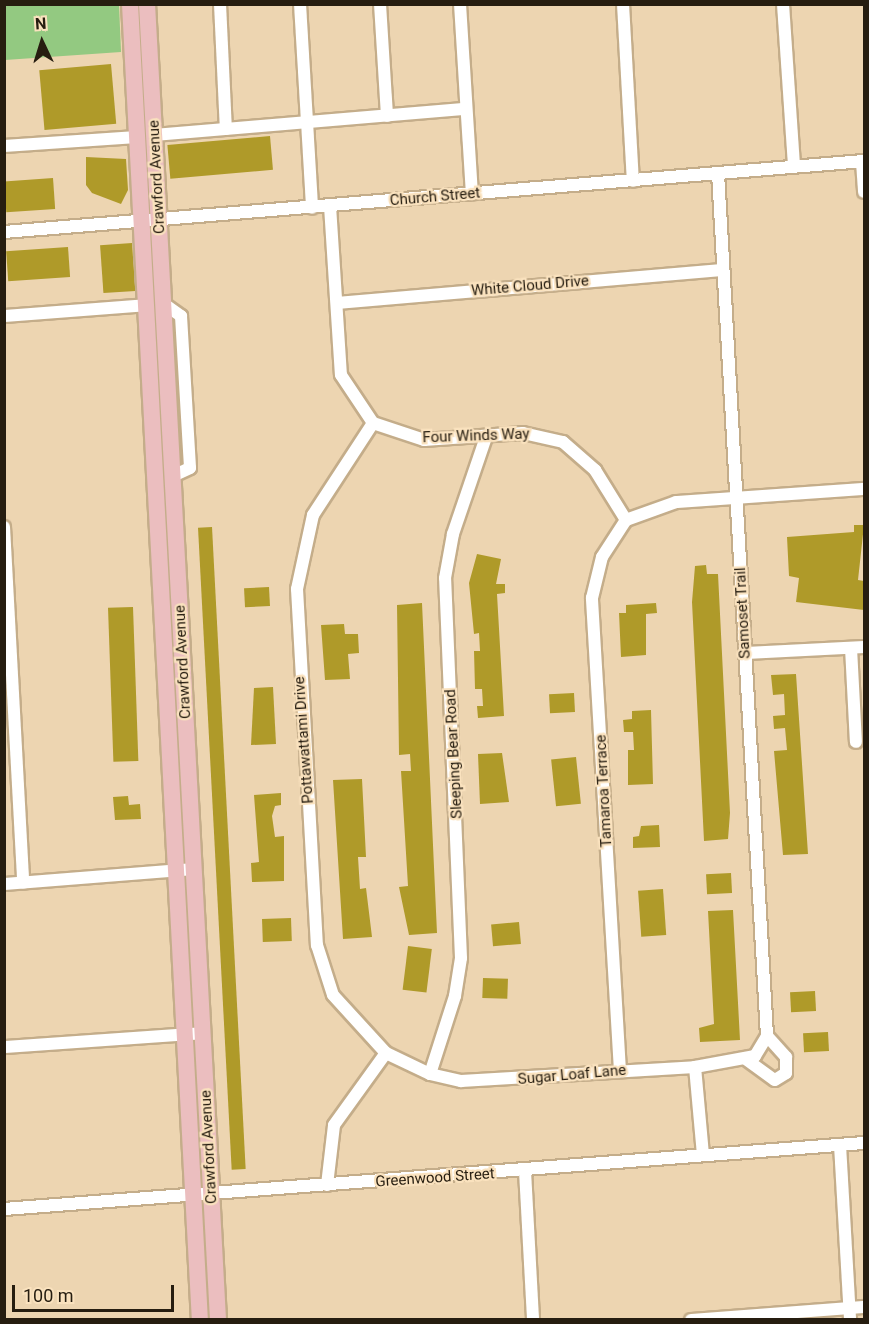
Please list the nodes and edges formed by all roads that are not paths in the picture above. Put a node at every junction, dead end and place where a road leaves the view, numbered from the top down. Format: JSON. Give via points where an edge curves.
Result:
{"nodes":[{"id":1,"x":130,"y":4,"type":"edge"},
{"id":2,"x":147,"y":4,"type":"edge"},
{"id":3,"x":220,"y":4,"type":"edge"},
{"id":4,"x":300,"y":4,"type":"edge"},
{"id":5,"x":380,"y":4,"type":"edge"},
{"id":6,"x":460,"y":4,"type":"edge"},
{"id":7,"x":623,"y":4,"type":"edge"},
{"id":8,"x":783,"y":4,"type":"edge"},
{"id":9,"x":466,"y":109,"type":"junction"},
{"id":10,"x":387,"y":116,"type":"junction"},
{"id":11,"x":306,"y":123,"type":"junction"},
{"id":12,"x":226,"y":129,"type":"junction"},
{"id":13,"x":154,"y":135,"type":"junction"},
{"id":14,"x":137,"y":137,"type":"junction"},
{"id":15,"x":4,"y":146,"type":"edge"},
{"id":16,"x":863,"y":162,"type":"edge"},
{"id":17,"x":794,"y":167,"type":"junction"},
{"id":18,"x":718,"y":174,"type":"junction"},
{"id":19,"x":633,"y":181,"type":"junction"},
{"id":20,"x":864,"y":192,"type":"edge"},
{"id":21,"x":472,"y":194,"type":"junction"},
{"id":22,"x":330,"y":206,"type":"junction"},
{"id":23,"x":312,"y":208,"type":"junction"},
{"id":24,"x":159,"y":221,"type":"junction"},
{"id":25,"x":141,"y":222,"type":"junction"},
{"id":26,"x":4,"y":232,"type":"edge"},
{"id":27,"x":722,"y":270,"type":"junction"},
{"id":28,"x":337,"y":303,"type":"junction"},
{"id":29,"x":146,"y":305,"type":"junction"},
{"id":30,"x":4,"y":316,"type":"edge"},
{"id":31,"x":373,"y":423,"type":"junction"},
{"id":32,"x":486,"y":437,"type":"junction"},
{"id":33,"x":864,"y":489,"type":"edge"},
{"id":34,"x":737,"y":498,"type":"junction"},
{"id":35,"x":626,"y":520,"type":"junction"},
{"id":36,"x":4,"y":527,"type":"edge"},
{"id":37,"x":177,"y":547,"type":"junction"},
{"id":38,"x":159,"y":548,"type":"junction"},
{"id":39,"x":864,"y":647,"type":"edge"},
{"id":40,"x":851,"y":648,"type":"junction"},
{"id":41,"x":746,"y":654,"type":"junction"},
{"id":42,"x":856,"y":742,"type":"dead end"},
{"id":43,"x":194,"y":870,"type":"junction"},
{"id":44,"x":176,"y":871,"type":"junction"},
{"id":45,"x":23,"y":882,"type":"junction"},
{"id":46,"x":4,"y":884,"type":"edge"},
{"id":47,"x":194,"y":1034,"type":"junction"},
{"id":48,"x":767,"y":1036,"type":"junction"},
{"id":49,"x":4,"y":1047,"type":"edge"},
{"id":50,"x":762,"y":1051,"type":"joint"},
{"id":51,"x":386,"y":1053,"type":"junction"},
{"id":52,"x":747,"y":1060,"type":"junction"},
{"id":53,"x":695,"y":1067,"type":"junction"},
{"id":54,"x":620,"y":1071,"type":"junction"},
{"id":55,"x":430,"y":1074,"type":"junction"},
{"id":56,"x":864,"y":1143,"type":"edge"},
{"id":57,"x":840,"y":1145,"type":"junction"},
{"id":58,"x":703,"y":1155,"type":"junction"},
{"id":59,"x":525,"y":1171,"type":"junction"},
{"id":60,"x":327,"y":1185,"type":"junction"},
{"id":61,"x":211,"y":1193,"type":"junction"},
{"id":62,"x":194,"y":1194,"type":"junction"},
{"id":63,"x":4,"y":1209,"type":"edge"},
{"id":64,"x":864,"y":1307,"type":"edge"},
{"id":65,"x":850,"y":1314,"type":"edge"},
{"id":66,"x":200,"y":1320,"type":"edge"},
{"id":67,"x":218,"y":1320,"type":"edge"},
{"id":68,"x":532,"y":1320,"type":"edge"},
{"id":69,"x":691,"y":1320,"type":"edge"}],
"edges":[{"from":1,"to":14,"type":"main road","name":"Crawford Avenue"},
{"from":2,"to":13,"type":"main road","name":"Crawford Avenue"},
{"from":3,"to":12,"type":"street"},
{"from":4,"to":11,"type":"street"},
{"from":5,"to":10,"type":"street"},
{"from":6,"to":9,"type":"street"},
{"from":7,"to":19,"type":"street"},
{"from":8,"to":17,"type":"street"},
{"from":9,"to":10,"type":"street"},
{"from":9,"to":21,"type":"street"},
{"from":10,"to":11,"type":"street"},
{"from":11,"to":12,"type":"street"},
{"from":11,"to":23,"type":"street"},
{"from":12,"to":13,"type":"street"},
{"from":13,"to":24,"type":"main road","name":"Crawford Avenue"},
{"from":14,"to":15,"type":"street"},
{"from":14,"to":25,"type":"main road","name":"Crawford Avenue"},
{"from":16,"to":17,"type":"street","name":"Church Street"},
{"from":16,"to":20,"type":"street"},
{"from":17,"to":18,"type":"street","name":"Church Street"},
{"from":18,"to":19,"type":"street","name":"Church Street"},
{"from":18,"to":27,"type":"street","name":"Samoset Trail"},
{"from":19,"to":21,"type":"street","name":"Church Street"},
{"from":21,"to":22,"type":"street","name":"Church Street"},
{"from":22,"to":23,"type":"street","name":"Church Street"},
{"from":22,"to":28,"type":"street"},
{"from":23,"to":24,"type":"street","name":"Church Street"},
{"from":24,"to":25,"type":"street","name":"Church Street"},
{"from":24,"to":37,"type":"main road","name":"Crawford Avenue"},
{"from":25,"to":26,"type":"street","name":"Church Street"},
{"from":25,"to":29,"type":"main road","name":"Crawford Avenue"},
{"from":27,"to":28,"type":"street","name":"White Cloud Drive"},
{"from":27,"to":34,"type":"street","name":"Samoset Trail"},
{"from":28,"to":31,"type":"street","via":[[341,375]]},
{"from":29,"to":30,"type":"street"},
{"from":29,"to":38,"type":"main road","name":"Crawford Avenue"},
{"from":31,"to":32,"type":"street","name":"Four Winds Way","via":[[424,440]]},
{"from":31,"to":51,"type":"street","name":"Pottawattami Drive","via":[[313,515],[297,599],[317,945],[333,995]]},
{"from":32,"to":35,"type":"street","name":"Four Winds Way","via":[[523,433],[563,442],[595,470]]},
{"from":32,"to":55,"type":"street","name":"Sleeping Bear Road","via":[[453,534],[445,578],[461,958]]},
{"from":33,"to":34,"type":"street"},
{"from":34,"to":35,"type":"street","via":[[676,502]]},
{"from":34,"to":41,"type":"street","name":"Samoset Trail"},
{"from":35,"to":54,"type":"street","name":"Tamaroa Terrace","via":[[602,557],[592,598]]},
{"from":36,"to":45,"type":"street"},
{"from":37,"to":38,"type":"street"},
{"from":37,"to":43,"type":"main road","name":"Crawford Avenue"},
{"from":38,"to":44,"type":"main road","name":"Crawford Avenue"},
{"from":39,"to":40,"type":"street"},
{"from":40,"to":41,"type":"street"},
{"from":40,"to":42,"type":"street"},
{"from":41,"to":48,"type":"street","name":"Samoset Trail"},
{"from":43,"to":44,"type":"street"},
{"from":43,"to":47,"type":"main road","name":"Crawford Avenue"},
{"from":44,"to":45,"type":"street"},
{"from":44,"to":47,"type":"main road","name":"Crawford Avenue"},
{"from":45,"to":46,"type":"street"},
{"from":47,"to":49,"type":"street"},
{"from":47,"to":61,"type":"main road","name":"Crawford Avenue"},
{"from":47,"to":62,"type":"main road","name":"Crawford Avenue"},
{"from":48,"to":50,"type":"street","name":"Samoset Trail"},
{"from":48,"to":52,"type":"street","via":[[786,1057],[786,1073],[775,1080]]},
{"from":50,"to":52,"type":"street","name":"Sugar Loaf Lane"},
{"from":51,"to":55,"type":"street","name":"Sugar Loaf Lane"},
{"from":51,"to":60,"type":"street","via":[[334,1125]]},
{"from":52,"to":53,"type":"street","name":"Sugar Loaf Lane"},
{"from":53,"to":54,"type":"street","name":"Sugar Loaf Lane"},
{"from":53,"to":58,"type":"street"},
{"from":54,"to":55,"type":"street","name":"Sugar Loaf Lane","via":[[476,1082]]},
{"from":56,"to":57,"type":"street","name":"Greenwood Street"},
{"from":57,"to":58,"type":"street","name":"Greenwood Street"},
{"from":57,"to":65,"type":"street"},
{"from":58,"to":59,"type":"street","name":"Greenwood Street"},
{"from":59,"to":60,"type":"street","name":"Greenwood Street"},
{"from":59,"to":68,"type":"street"},
{"from":60,"to":61,"type":"street","name":"Greenwood Street"},
{"from":61,"to":62,"type":"street","name":"Greenwood Street"},
{"from":61,"to":67,"type":"main road","name":"Crawford Avenue"},
{"from":62,"to":63,"type":"street","name":"Greenwood Street"},
{"from":62,"to":66,"type":"main road","name":"Crawford Avenue"},
{"from":64,"to":65,"type":"street"},
{"from":65,"to":69,"type":"street"}]}
